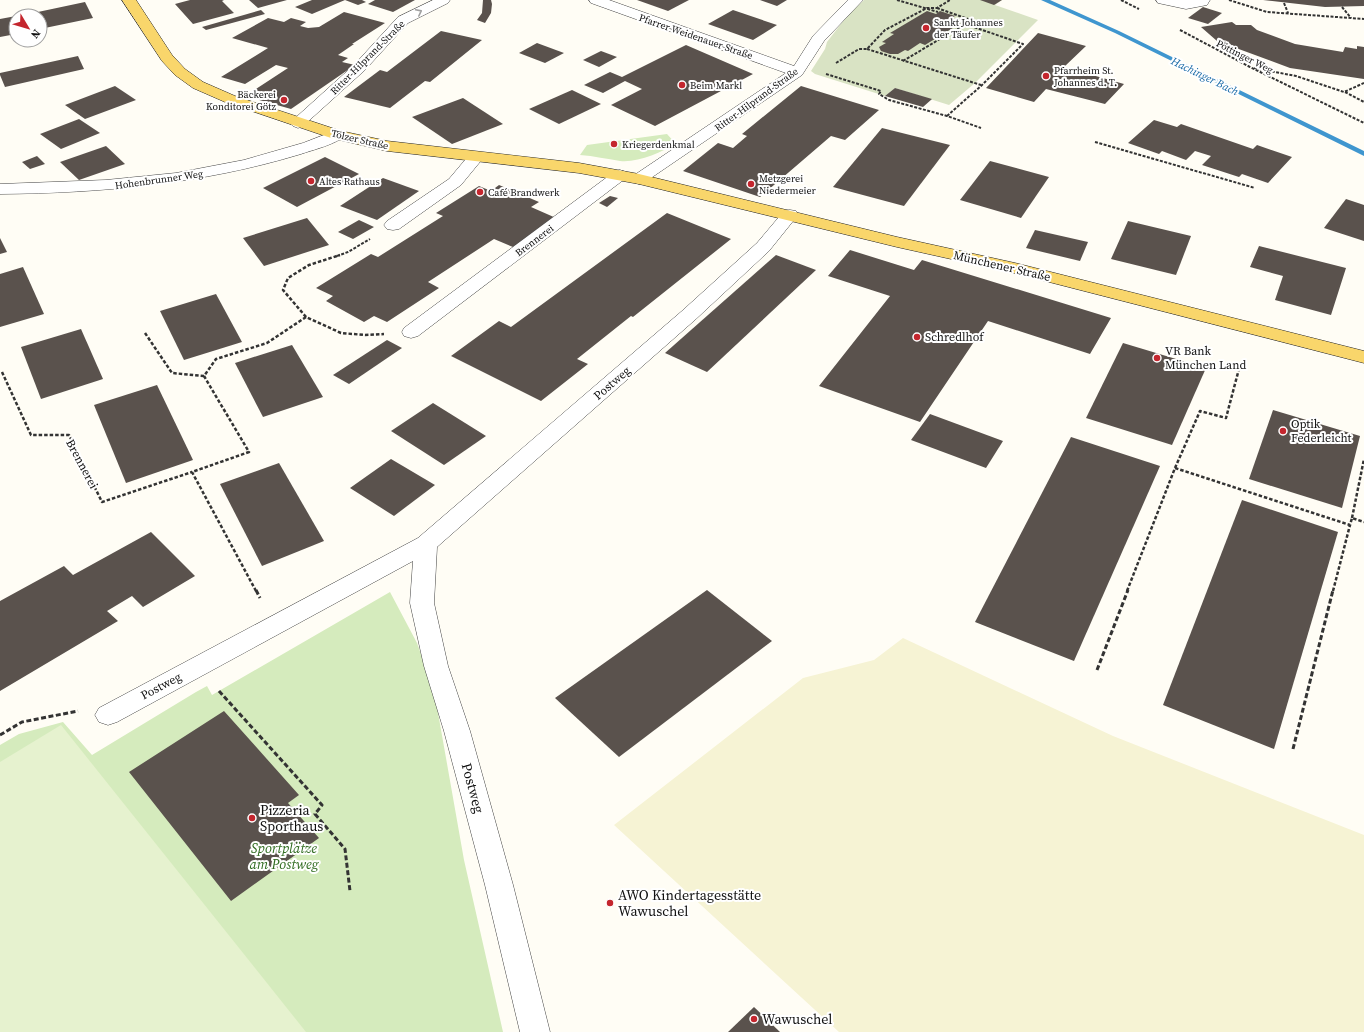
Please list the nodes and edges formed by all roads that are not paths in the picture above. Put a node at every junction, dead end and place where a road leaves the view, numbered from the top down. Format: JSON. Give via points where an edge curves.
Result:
{"nodes":[{"id":1,"x":129,"y":0,"type":"edge"},
{"id":2,"x":443,"y":0,"type":"edge"},
{"id":3,"x":596,"y":0,"type":"edge"},
{"id":4,"x":856,"y":0,"type":"edge"},
{"id":5,"x":1163,"y":0,"type":"edge"},
{"id":6,"x":1203,"y":0,"type":"edge"},
{"id":7,"x":798,"y":72,"type":"junction"},
{"id":8,"x":298,"y":123,"type":"junction"},
{"id":9,"x":337,"y":135,"type":"junction"},
{"id":10,"x":476,"y":157,"type":"junction"},
{"id":11,"x":620,"y":175,"type":"junction"},
{"id":12,"x":639,"y":179,"type":"junction"},
{"id":13,"x":0,"y":189,"type":"edge"},
{"id":14,"x":790,"y":215,"type":"junction"},
{"id":15,"x":392,"y":225,"type":"road end"},
{"id":16,"x":411,"y":332,"type":"road end"},
{"id":17,"x":1364,"y":357,"type":"edge"},
{"id":18,"x":426,"y":544,"type":"junction"},
{"id":19,"x":108,"y":714,"type":"road end"},
{"id":20,"x":535,"y":1032,"type":"edge"}],
"edges":[{"from":1,"to":8,"type":"main road","name":"Tölzer Straße","via":[[167,58],[192,81],[230,99]]},
{"from":8,"to":2,"type":"street","name":"Ritter-Hilprand-Straße","one_way":true,"via":[[360,67],[403,20]]},
{"from":3,"to":7,"type":"street","name":"Pfarrer-Weidenauer-Straße"},
{"from":4,"to":7,"type":"street","name":"Ritter-Hilprand-Straße","via":[[818,39]]},
{"from":5,"to":6,"type":"street","via":[[1186,5]]},
{"from":7,"to":12,"type":"street","name":"Ritter-Hilprand-Straße"},
{"from":8,"to":9,"type":"main road","name":"Tölzer Straße"},
{"from":9,"to":10,"type":"main road","name":"Tölzer Straße","via":[[387,146]]},
{"from":9,"to":13,"type":"street","name":"Hohenbrunner Weg","via":[[322,142],[244,165],[184,177],[105,186]]},
{"from":10,"to":11,"type":"main road","name":"Tölzer Straße"},
{"from":10,"to":15,"type":"street","via":[[455,182]]},
{"from":11,"to":12,"type":"main road","name":"Tölzer Straße"},
{"from":11,"to":16,"type":"street","name":"Brennerei"},
{"from":12,"to":14,"type":"main road","name":"Münchener Straße"},
{"from":14,"to":17,"type":"main road","name":"Münchener Straße","via":[[1022,270]]},
{"from":14,"to":18,"type":"street","name":"Postweg","via":[[763,247],[689,315]]},
{"from":18,"to":19,"type":"street","name":"Postweg"},
{"from":18,"to":20,"type":"street","name":"Postweg","via":[[422,603],[436,666],[457,731],[499,885]]}]}
